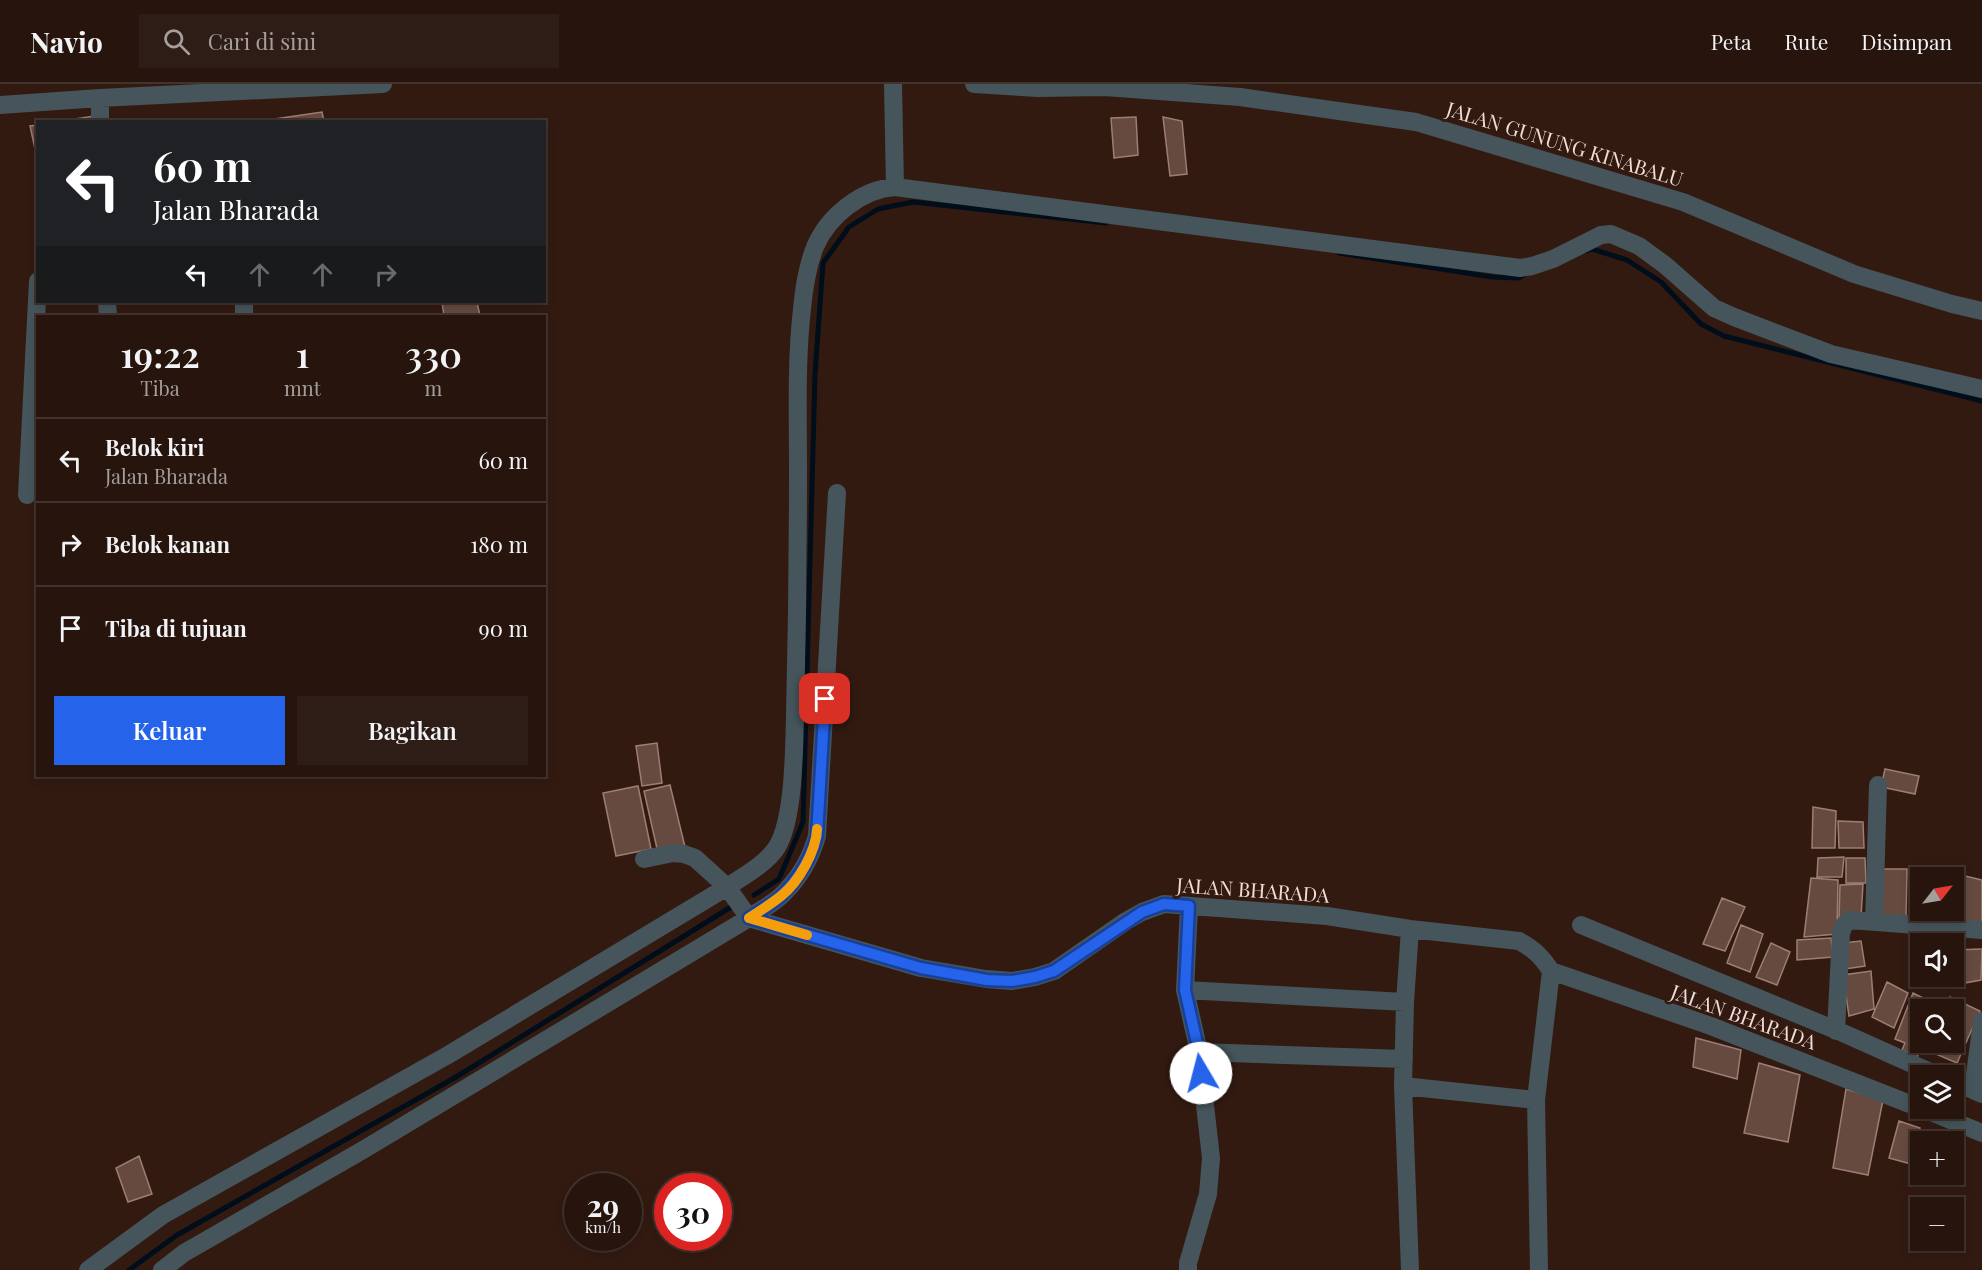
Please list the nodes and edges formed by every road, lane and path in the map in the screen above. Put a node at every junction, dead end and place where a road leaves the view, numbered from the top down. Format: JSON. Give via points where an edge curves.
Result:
{"nodes":[{"id":1,"x":383,"y":84,"type":"edge"},
{"id":2,"x":893,"y":84,"type":"edge"},
{"id":3,"x":974,"y":84,"type":"edge"},
{"id":4,"x":1038,"y":86,"type":"edge"},
{"id":5,"x":1168,"y":88,"type":"edge"},
{"id":6,"x":100,"y":98,"type":"junction"},
{"id":7,"x":0,"y":105,"type":"edge"},
{"id":8,"x":100,"y":120,"type":"edge"},
{"id":9,"x":895,"y":187,"type":"junction"},
{"id":10,"x":1982,"y":310,"type":"edge"},
{"id":11,"x":36,"y":320,"type":"edge"},
{"id":12,"x":1982,"y":389,"type":"edge"},
{"id":13,"x":837,"y":494,"type":"dead end"},
{"id":14,"x":27,"y":495,"type":"dead end"},
{"id":15,"x":1878,"y":784,"type":"dead end"},
{"id":16,"x":644,"y":859,"type":"dead end"},
{"id":17,"x":730,"y":891,"type":"junction"},
{"id":18,"x":1189,"y":906,"type":"junction"},
{"id":19,"x":747,"y":914,"type":"junction"},
{"id":20,"x":1875,"y":922,"type":"junction"},
{"id":21,"x":1581,"y":925,"type":"dead end"},
{"id":22,"x":1410,"y":929,"type":"junction"},
{"id":23,"x":1982,"y":930,"type":"edge"},
{"id":24,"x":1551,"y":971,"type":"junction"},
{"id":25,"x":1185,"y":990,"type":"junction"},
{"id":26,"x":1405,"y":1002,"type":"junction"},
{"id":27,"x":1982,"y":1021,"type":"edge"},
{"id":28,"x":1836,"y":1031,"type":"junction"},
{"id":29,"x":1199,"y":1052,"type":"junction"},
{"id":30,"x":1404,"y":1059,"type":"junction"},
{"id":31,"x":1914,"y":1065,"type":"edge"},
{"id":32,"x":1403,"y":1086,"type":"junction"},
{"id":33,"x":1964,"y":1086,"type":"edge"},
{"id":34,"x":1978,"y":1092,"type":"edge"},
{"id":35,"x":1536,"y":1100,"type":"junction"},
{"id":36,"x":1910,"y":1104,"type":"edge"},
{"id":37,"x":1948,"y":1119,"type":"edge"},
{"id":38,"x":1982,"y":1133,"type":"edge"},
{"id":39,"x":88,"y":1270,"type":"edge"},
{"id":40,"x":162,"y":1270,"type":"edge"},
{"id":41,"x":1188,"y":1270,"type":"edge"},
{"id":42,"x":1410,"y":1270,"type":"edge"},
{"id":43,"x":1539,"y":1270,"type":"edge"}],
"edges":[{"from":1,"to":6,"type":"street"},
{"from":2,"to":9,"type":"street"},
{"from":3,"to":4,"type":"street","name":"JALAN GUNUNG KINABALU"},
{"from":4,"to":5,"type":"street","name":"JALAN GUNUNG KINABALU"},
{"from":5,"to":10,"type":"street","name":"JALAN GUNUNG KINABALU","via":[[1416,122],[1683,202],[1854,274]]},
{"from":6,"to":7,"type":"street"},
{"from":6,"to":8,"type":"street"},
{"from":9,"to":12,"type":"street","via":[[1520,268],[1553,259],[1601,235],[1611,234],[1639,246],[1714,308],[1734,317],[1831,354]]},
{"from":9,"to":17,"type":"street","via":[[866,194],[838,215],[816,245],[806,278],[798,356],[798,564],[791,796],[776,847]]},
{"from":11,"to":14,"type":"street"},
{"from":13,"to":19,"type":"street","via":[[817,836],[800,874],[783,895]]},
{"from":15,"to":20,"type":"street"},
{"from":16,"to":17,"type":"street","via":[[684,854],[702,862]]},
{"from":17,"to":19,"type":"street"},
{"from":17,"to":39,"type":"street","via":[[162,1215]]},
{"from":18,"to":19,"type":"street","name":"JALAN BHARADA","via":[[1164,904],[1142,912],[1054,971],[1012,981],[921,968]]},
{"from":18,"to":22,"type":"street","name":"JALAN BHARADA","via":[[1327,916]]},
{"from":18,"to":25,"type":"street"},
{"from":19,"to":40,"type":"street","via":[[363,1150],[184,1253]]},
{"from":20,"to":23,"type":"street"},
{"from":20,"to":28,"type":"street","via":[[1850,920],[1840,933]]},
{"from":21,"to":28,"type":"street"},
{"from":22,"to":24,"type":"street","name":"JALAN BHARADA","via":[[1519,941],[1542,956]]},
{"from":22,"to":26,"type":"street"},
{"from":24,"to":35,"type":"street"},
{"from":24,"to":36,"type":"street","name":"JALAN BHARADA","via":[[1711,1026]]},
{"from":25,"to":26,"type":"street"},
{"from":25,"to":29,"type":"street"},
{"from":26,"to":30,"type":"street"},
{"from":27,"to":34,"type":"street"},
{"from":28,"to":31,"type":"street"},
{"from":29,"to":30,"type":"street"},
{"from":29,"to":41,"type":"street","via":[[1211,1158],[1208,1194]]},
{"from":30,"to":32,"type":"street"},
{"from":32,"to":35,"type":"street"},
{"from":32,"to":42,"type":"street"},
{"from":33,"to":34,"type":"street"},
{"from":35,"to":43,"type":"street"},
{"from":37,"to":38,"type":"street","name":"JALAN BHARADA"}]}
